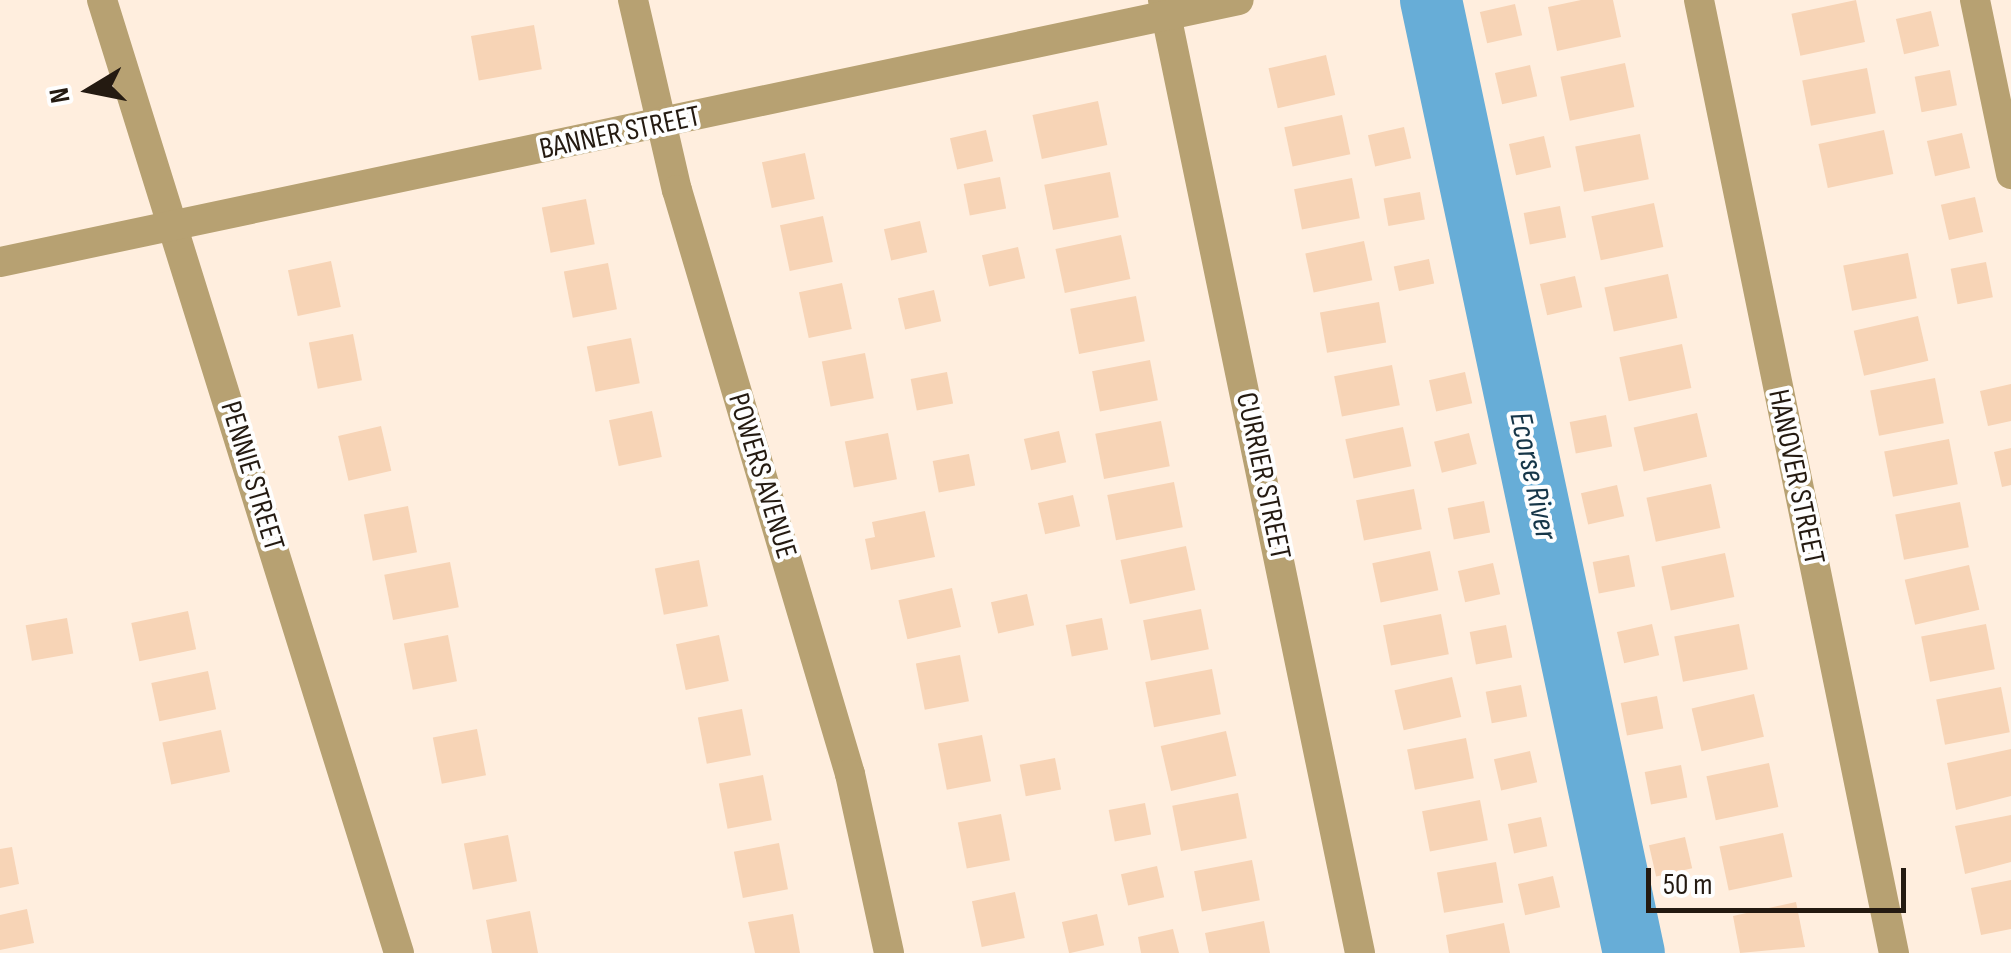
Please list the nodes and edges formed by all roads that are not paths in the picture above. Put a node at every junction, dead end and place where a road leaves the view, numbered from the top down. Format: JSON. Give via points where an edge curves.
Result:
{"nodes":[{"id":1,"x":102,"y":0,"type":"edge"},
{"id":2,"x":632,"y":0,"type":"edge"},
{"id":3,"x":1239,"y":0,"type":"edge"},
{"id":4,"x":1699,"y":0,"type":"edge"},
{"id":5,"x":1975,"y":0,"type":"edge"},
{"id":6,"x":1164,"y":7,"type":"edge"},
{"id":7,"x":661,"y":126,"type":"junction"},
{"id":8,"x":2011,"y":174,"type":"edge"},
{"id":9,"x":174,"y":225,"type":"junction"},
{"id":10,"x":0,"y":262,"type":"edge"},
{"id":11,"x":399,"y":953,"type":"edge"},
{"id":12,"x":889,"y":953,"type":"edge"},
{"id":13,"x":1360,"y":953,"type":"edge"},
{"id":14,"x":1894,"y":953,"type":"edge"}],
"edges":[{"from":1,"to":9,"type":"street","name":"PENNIE STREET"},
{"from":2,"to":7,"type":"street","name":"POWERS AVENUE"},
{"from":3,"to":6,"type":"street","name":"BANNER STREET"},
{"from":4,"to":14,"type":"street","name":"HANOVER STREET"},
{"from":5,"to":8,"type":"street"},
{"from":6,"to":7,"type":"street","name":"BANNER STREET"},
{"from":6,"to":13,"type":"street","name":"CURRIER STREET"},
{"from":7,"to":9,"type":"street","name":"BANNER STREET"},
{"from":7,"to":12,"type":"street","name":"POWERS AVENUE","via":[[850,774]]},
{"from":9,"to":10,"type":"street","name":"BANNER STREET"},
{"from":9,"to":11,"type":"street","name":"PENNIE STREET"}]}
